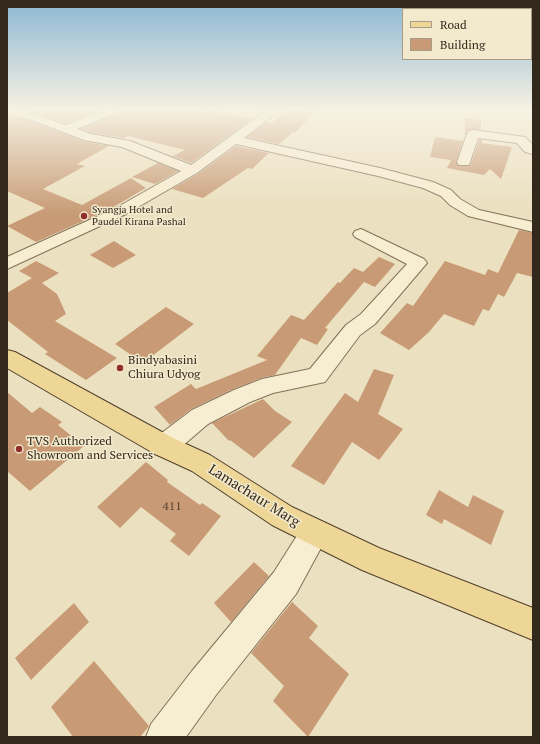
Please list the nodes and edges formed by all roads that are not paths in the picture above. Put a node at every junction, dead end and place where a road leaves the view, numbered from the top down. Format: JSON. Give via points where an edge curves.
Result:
{"nodes":[{"id":1,"x":124,"y":144,"type":"edge"},
{"id":2,"x":229,"y":144,"type":"edge"},
{"id":3,"x":251,"y":144,"type":"edge"},
{"id":4,"x":470,"y":144,"type":"edge"},
{"id":5,"x":525,"y":144,"type":"edge"},
{"id":6,"x":533,"y":150,"type":"edge"},
{"id":7,"x":464,"y":162,"type":"dead end"},
{"id":8,"x":192,"y":170,"type":"junction"},
{"id":9,"x":533,"y":227,"type":"edge"},
{"id":10,"x":361,"y":234,"type":"dead end"},
{"id":11,"x":7,"y":264,"type":"edge"},
{"id":12,"x":7,"y":358,"type":"edge"},
{"id":13,"x":164,"y":446,"type":"junction"},
{"id":14,"x":315,"y":533,"type":"junction"},
{"id":15,"x":533,"y":624,"type":"edge"},
{"id":16,"x":164,"y":737,"type":"edge"}],
"edges":[{"from":1,"to":8,"type":"street"},
{"from":2,"to":8,"type":"street"},
{"from":3,"to":9,"type":"street","via":[[428,185],[446,193],[455,202],[474,213]]},
{"from":4,"to":7,"type":"street"},
{"from":5,"to":6,"type":"street"},
{"from":8,"to":11,"type":"street","via":[[121,211]]},
{"from":10,"to":13,"type":"street","via":[[418,263],[368,319],[353,330],[317,376],[270,385],[242,396],[200,417]]},
{"from":12,"to":13,"type":"main road","name":"Lamachaur Marg"},
{"from":13,"to":14,"type":"main road","name":"Lamachaur Marg","via":[[201,463],[282,516]]},
{"from":14,"to":15,"type":"main road","name":"Lamachaur Marg","via":[[372,560]]},
{"from":14,"to":16,"type":"street","via":[[285,583]]}]}
